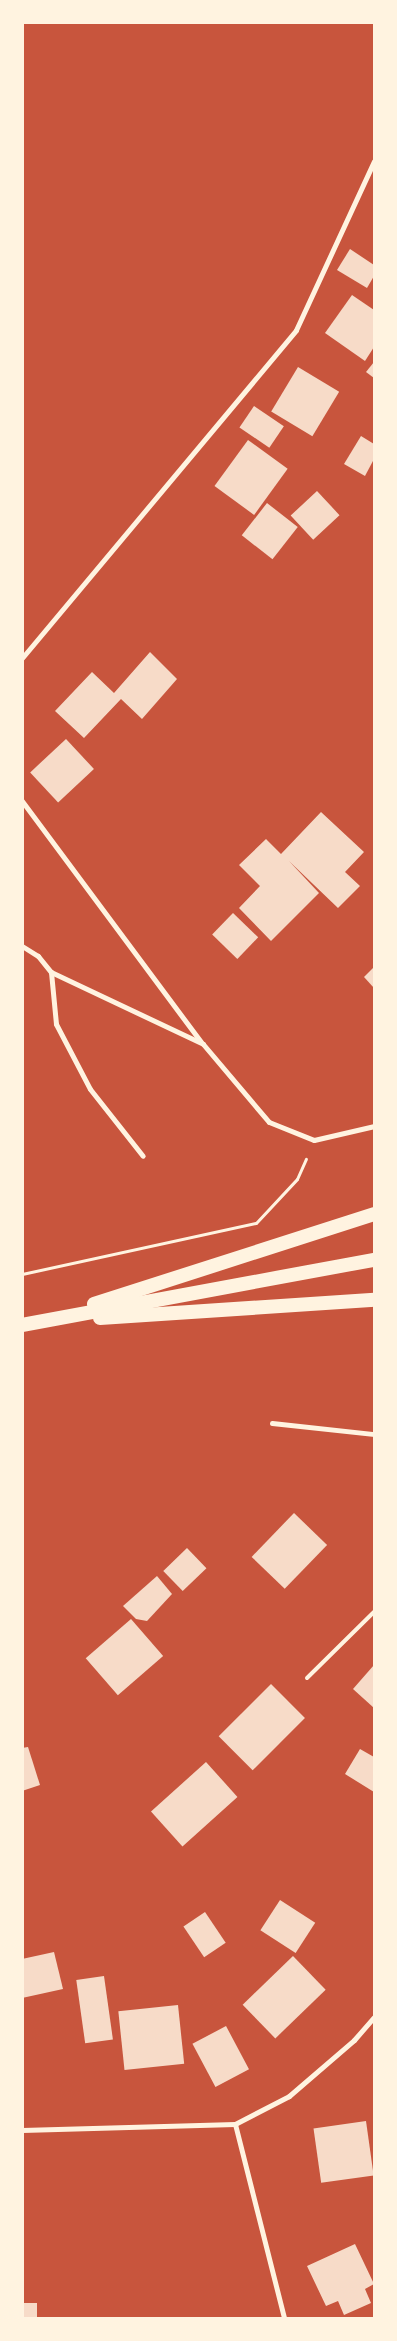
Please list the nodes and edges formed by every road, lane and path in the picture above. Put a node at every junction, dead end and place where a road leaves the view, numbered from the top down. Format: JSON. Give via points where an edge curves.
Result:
{"nodes":[{"id":1,"x":374,"y":161,"type":"edge"},
{"id":2,"x":22,"y":658,"type":"edge"},
{"id":3,"x":22,"y":801,"type":"edge"},
{"id":4,"x":22,"y":946,"type":"edge"},
{"id":5,"x":51,"y":972,"type":"junction"},
{"id":6,"x":203,"y":1044,"type":"junction"},
{"id":7,"x":374,"y":1126,"type":"edge"},
{"id":8,"x":314,"y":1140,"type":"junction"},
{"id":9,"x":143,"y":1156,"type":"dead end"},
{"id":10,"x":374,"y":1214,"type":"edge"},
{"id":11,"x":374,"y":1260,"type":"edge"},
{"id":12,"x":22,"y":1274,"type":"edge"},
{"id":13,"x":374,"y":1300,"type":"edge"},
{"id":14,"x":37,"y":1322,"type":"junction"},
{"id":15,"x":22,"y":1325,"type":"edge"},
{"id":16,"x":272,"y":1423,"type":"dead end"},
{"id":17,"x":374,"y":1434,"type":"edge"},
{"id":18,"x":374,"y":1612,"type":"edge"},
{"id":19,"x":307,"y":1678,"type":"dead end"},
{"id":20,"x":374,"y":2017,"type":"edge"},
{"id":21,"x":235,"y":2124,"type":"junction"},
{"id":22,"x":22,"y":2130,"type":"edge"},
{"id":23,"x":284,"y":2318,"type":"edge"}],
"edges":[{"from":1,"to":2,"type":"street","via":[[296,330]]},
{"from":3,"to":6,"type":"street"},
{"from":4,"to":5,"type":"street","via":[[38,956]]},
{"from":5,"to":6,"type":"street"},
{"from":5,"to":9,"type":"street","via":[[56,1024],[90,1089]]},
{"from":6,"to":8,"type":"street","via":[[269,1122]]},
{"from":7,"to":8,"type":"street"},
{"from":8,"to":12,"type":"path","via":[[297,1179],[256,1223]]},
{"from":10,"to":14,"type":"highway"},
{"from":11,"to":14,"type":"highway"},
{"from":13,"to":14,"type":"highway"},
{"from":14,"to":15,"type":"highway"},
{"from":16,"to":17,"type":"street"},
{"from":18,"to":19,"type":"lane"},
{"from":20,"to":21,"type":"street","via":[[354,2040],[289,2096]]},
{"from":21,"to":22,"type":"street"},
{"from":21,"to":23,"type":"street"}]}
